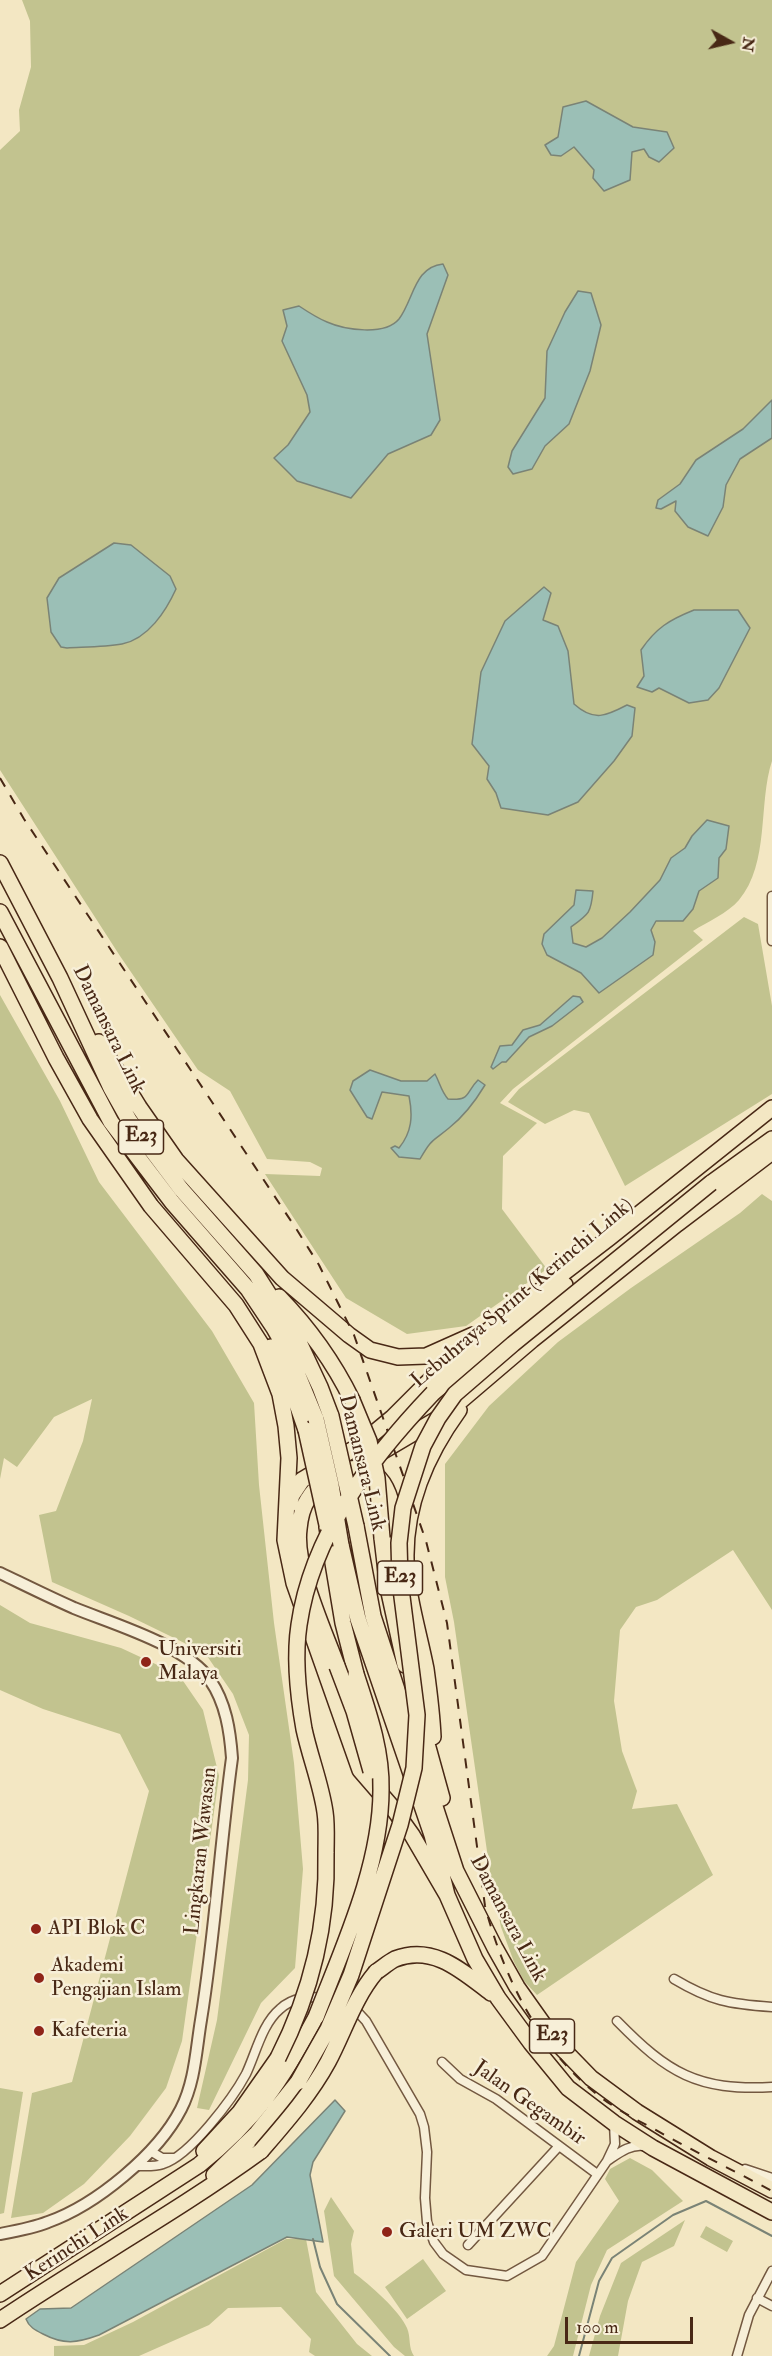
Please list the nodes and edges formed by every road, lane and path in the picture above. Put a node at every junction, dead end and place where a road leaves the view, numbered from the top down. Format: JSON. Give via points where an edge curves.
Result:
{"nodes":[{"id":1,"x":0,"y":863,"type":"edge"},
{"id":2,"x":772,"y":896,"type":"edge"},
{"id":3,"x":0,"y":912,"type":"edge"},
{"id":4,"x":772,"y":941,"type":"edge"},
{"id":5,"x":0,"y":947,"type":"edge"},
{"id":6,"x":60,"y":978,"type":"junction"},
{"id":7,"x":772,"y":1108,"type":"edge"},
{"id":8,"x":772,"y":1119,"type":"edge"},
{"id":9,"x":111,"y":1122,"type":"junction"},
{"id":10,"x":772,"y":1139,"type":"edge"},
{"id":11,"x":772,"y":1152,"type":"edge"},
{"id":12,"x":708,"y":1178,"type":"junction"},
{"id":13,"x":142,"y":1192,"type":"junction"},
{"id":14,"x":178,"y":1224,"type":"junction"},
{"id":15,"x":256,"y":1274,"type":"junction"},
{"id":16,"x":499,"y":1323,"type":"junction"},
{"id":17,"x":426,"y":1384,"type":"junction"},
{"id":18,"x":474,"y":1390,"type":"junction"},
{"id":19,"x":444,"y":1415,"type":"junction"},
{"id":20,"x":311,"y":1424,"type":"junction"},
{"id":21,"x":286,"y":1426,"type":"junction"},
{"id":22,"x":332,"y":1461,"type":"junction"},
{"id":23,"x":285,"y":1540,"type":"junction"},
{"id":24,"x":0,"y":1573,"type":"edge"},
{"id":25,"x":417,"y":1714,"type":"junction"},
{"id":26,"x":435,"y":1773,"type":"junction"},
{"id":27,"x":447,"y":1895,"type":"junction"},
{"id":28,"x":471,"y":1901,"type":"junction"},
{"id":29,"x":336,"y":1965,"type":"junction"},
{"id":30,"x":674,"y":1979,"type":"dead end"},
{"id":31,"x":498,"y":1998,"type":"junction"},
{"id":32,"x":772,"y":2007,"type":"edge"},
{"id":33,"x":618,"y":2021,"type":"dead end"},
{"id":34,"x":284,"y":2062,"type":"junction"},
{"id":35,"x":442,"y":2062,"type":"dead end"},
{"id":36,"x":772,"y":2087,"type":"edge"},
{"id":37,"x":614,"y":2123,"type":"junction"},
{"id":38,"x":559,"y":2146,"type":"junction"},
{"id":39,"x":653,"y":2148,"type":"junction"},
{"id":40,"x":152,"y":2152,"type":"junction"},
{"id":41,"x":175,"y":2158,"type":"junction"},
{"id":42,"x":711,"y":2158,"type":"junction"},
{"id":43,"x":607,"y":2161,"type":"junction"},
{"id":44,"x":136,"y":2166,"type":"junction"},
{"id":45,"x":597,"y":2174,"type":"junction"},
{"id":46,"x":772,"y":2178,"type":"edge"},
{"id":47,"x":164,"y":2188,"type":"joint"},
{"id":48,"x":772,"y":2190,"type":"edge"},
{"id":49,"x":177,"y":2207,"type":"junction"},
{"id":50,"x":772,"y":2212,"type":"edge"},
{"id":51,"x":0,"y":2234,"type":"edge"},
{"id":52,"x":468,"y":2245,"type":"dead end"},
{"id":53,"x":772,"y":2271,"type":"edge"},
{"id":54,"x":0,"y":2294,"type":"edge"},
{"id":55,"x":757,"y":2298,"type":"junction"},
{"id":56,"x":772,"y":2306,"type":"edge"},
{"id":57,"x":0,"y":2320,"type":"edge"},
{"id":58,"x":737,"y":2356,"type":"edge"}],
"edges":[{"from":1,"to":6,"type":"highway","name":"Damansara Link","number":"E23"},
{"from":2,"to":4,"type":"street"},
{"from":3,"to":9,"type":"highway","name":"Damansara Link","number":"E23"},
{"from":5,"to":13,"type":"highway","via":[[90,1119]]},
{"from":6,"to":15,"type":"highway","name":"Damansara Link","number":"E23","via":[[129,1120],[181,1189]]},
{"from":6,"to":16,"type":"highway","via":[[176,1160],[282,1278],[349,1335],[370,1350],[398,1357],[426,1356]]},
{"from":7,"to":16,"type":"highway"},
{"from":8,"to":12,"type":"highway","name":"Lebuhraya Sprint (Kerinchi Link)","number":"E23"},
{"from":9,"to":14,"type":"highway","via":[[123,1148]]},
{"from":9,"to":20,"type":"highway","name":"Damansara Link","number":"E23","via":[[172,1202],[248,1290],[274,1328],[290,1356]]},
{"from":10,"to":12,"type":"highway","name":"Lebuhraya Sprint (Kerinchi Link)","number":"E23"},
{"from":11,"to":18,"type":"highway","via":[[677,1224]]},
{"from":12,"to":25,"type":"highway","name":"Lebuhraya Sprint (Kerinchi Link)","number":"E23","bridge":true,"via":[[455,1394],[438,1418],[412,1474],[399,1543]]},
{"from":12,"to":34,"type":"highway","name":"Lebuhraya Sprint (Kerinchi Link)","number":"E23","bridge":true,"via":[[433,1393],[365,1474],[323,1543],[299,1624],[296,1655],[304,1728],[325,1813],[325,1910],[317,1957]]},
{"from":13,"to":14,"type":"highway"},
{"from":13,"to":21,"type":"highway","via":[[236,1305],[261,1344],[280,1394]]},
{"from":14,"to":20,"type":"highway","via":[[252,1315]]},
{"from":15,"to":25,"type":"highway","bridge":true,"via":[[282,1299],[341,1377],[369,1441],[377,1478],[388,1588]]},
{"from":15,"to":28,"type":"highway","name":"Damansara Link","number":"E23","bridge":true,"via":[[298,1340],[331,1416],[373,1616],[456,1871]]},
{"from":16,"to":17,"type":"highway"},
{"from":17,"to":19,"type":"highway","via":[[418,1398],[419,1407],[429,1415]]},
{"from":17,"to":22,"type":"highway","via":[[384,1425]]},
{"from":18,"to":19,"type":"highway"},
{"from":18,"to":26,"type":"highway","via":[[425,1465],[414,1496],[409,1529],[406,1567],[425,1668]]},
{"from":19,"to":22,"type":"highway","via":[[377,1454]]},
{"from":20,"to":27,"type":"highway","name":"Damansara Link","number":"E23","bridge":true,"via":[[331,1485],[358,1619],[432,1835]]},
{"from":20,"to":29,"type":"highway","bridge":true,"via":[[343,1623],[378,1749],[381,1789],[373,1854]]},
{"from":21,"to":22,"type":"highway","via":[[293,1444],[306,1453]]},
{"from":21,"to":23,"type":"highway","via":[[289,1458]]},
{"from":22,"to":23,"type":"highway","via":[[302,1480],[292,1495]]},
{"from":23,"to":27,"type":"highway","via":[[294,1583],[360,1770],[392,1807]]},
{"from":24,"to":40,"type":"street","name":"Lingkaran Wawasan","via":[[174,1650],[209,1678],[226,1718],[232,1758],[210,1966],[190,2085],[181,2109]]},
{"from":25,"to":49,"type":"highway","name":"Lebuhraya Sprint (Kerinchi Link)","number":"E23","bridge":true,"via":[[414,1768],[403,1814],[358,1954],[328,2029],[298,2082],[257,2133]]},
{"from":26,"to":28,"type":"highway"},
{"from":26,"to":29,"type":"highway","bridge":true,"via":[[424,1733],[391,1500],[373,1472],[357,1467],[345,1470],[309,1497],[298,1532],[310,1591],[372,1774],[369,1827]]},
{"from":27,"to":31,"type":"highway","name":"Damansara Link","number":"E23","via":[[475,1959]]},
{"from":28,"to":42,"type":"highway","name":"Damansara Link","number":"E23","via":[[517,1987],[572,2060],[637,2112]]},
{"from":29,"to":34,"type":"highway","bridge":true,"via":[[316,2017]]},
{"from":30,"to":32,"type":"street","via":[[723,2002]]},
{"from":31,"to":37,"type":"highway","name":"Damansara Link","number":"E23","via":[[568,2088]]},
{"from":31,"to":49,"type":"highway","bridge":true,"via":[[457,1966],[439,1958],[417,1955],[395,1959],[376,1972],[361,1993],[311,2090],[261,2151],[214,2186]]},
{"from":33,"to":36,"type":"street","via":[[645,2050],[683,2076],[739,2088]]},
{"from":34,"to":47,"type":"highway","name":"Lebuhraya Sprint (Kerinchi Link)","number":"E23","via":[[187,2169]]},
{"from":35,"to":38,"type":"street","name":"Jalan Gegambir","via":[[460,2079],[496,2099]]},
{"from":37,"to":39,"type":"highway","name":"Damansara Link","number":"E23"},
{"from":37,"to":43,"type":"street","via":[[615,2144]]},
{"from":38,"to":45,"type":"street","name":"Jalan Gegambir"},
{"from":38,"to":52,"type":"street"},
{"from":39,"to":43,"type":"street","via":[[638,2145]]},
{"from":39,"to":50,"type":"highway","name":"Damansara Link","number":"E23"},
{"from":40,"to":41,"type":"street","via":[[162,2158]]},
{"from":40,"to":44,"type":"street","name":"Lingkaran Wawasan"},
{"from":41,"to":44,"type":"street","via":[[163,2165]]},
{"from":41,"to":45,"type":"street","via":[[232,2098],[271,2018],[289,2002],[314,1996],[331,1998],[357,2010],[420,2114],[427,2152],[427,2222],[434,2242],[456,2265],[466,2271],[507,2276],[542,2256]]},
{"from":42,"to":46,"type":"street"},
{"from":42,"to":48,"type":"highway","name":"Damansara Link","number":"E23"},
{"from":43,"to":45,"type":"street"},
{"from":44,"to":51,"type":"street","name":"Lingkaran Wawasan","via":[[111,2186],[50,2222]]},
{"from":47,"to":54,"type":"highway","name":"Kerinchi Link","number":"E23"},
{"from":49,"to":57,"type":"highway","name":"Kerinchi Link","number":"E23"},
{"from":53,"to":55,"type":"street"},
{"from":55,"to":56,"type":"street"},
{"from":55,"to":58,"type":"street"}]}
